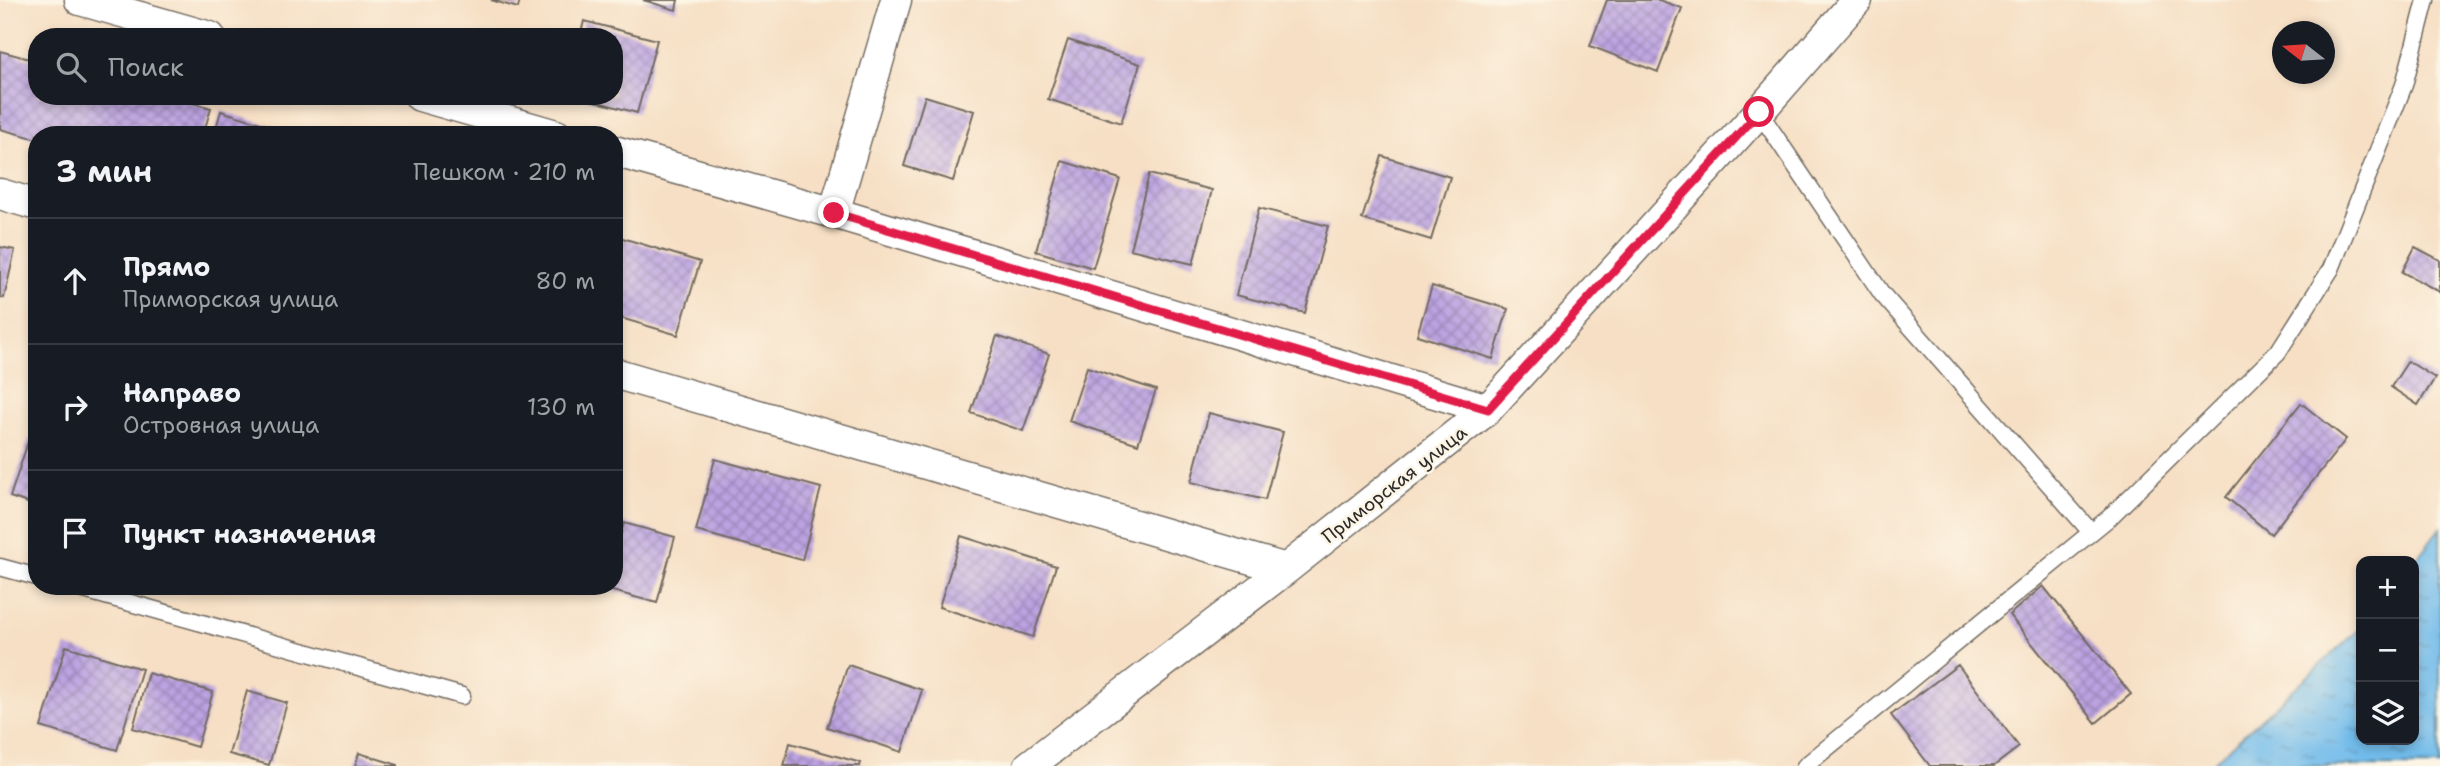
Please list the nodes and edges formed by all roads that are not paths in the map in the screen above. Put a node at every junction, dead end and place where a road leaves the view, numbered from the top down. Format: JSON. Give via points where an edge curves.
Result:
{"nodes":[{"id":1,"x":79,"y":0,"type":"edge"},
{"id":2,"x":895,"y":0,"type":"edge"},
{"id":3,"x":1857,"y":0,"type":"edge"},
{"id":4,"x":2426,"y":0,"type":"edge"},
{"id":5,"x":177,"y":28,"type":"edge"},
{"id":6,"x":451,"y":105,"type":"edge"},
{"id":7,"x":1759,"y":112,"type":"junction"},
{"id":8,"x":525,"y":126,"type":"edge"},
{"id":9,"x":623,"y":154,"type":"edge"},
{"id":10,"x":0,"y":194,"type":"edge"},
{"id":11,"x":28,"y":202,"type":"edge"},
{"id":12,"x":834,"y":213,"type":"junction"},
{"id":13,"x":623,"y":376,"type":"edge"},
{"id":14,"x":1488,"y":409,"type":"junction"},
{"id":15,"x":2091,"y":532,"type":"junction"},
{"id":16,"x":0,"y":567,"type":"edge"},
{"id":17,"x":1286,"y":569,"type":"junction"},
{"id":18,"x":28,"y":575,"type":"edge"},
{"id":19,"x":102,"y":595,"type":"edge"},
{"id":20,"x":462,"y":696,"type":"dead end"},
{"id":21,"x":1029,"y":766,"type":"edge"},
{"id":22,"x":1805,"y":766,"type":"edge"}],
"edges":[{"from":1,"to":5,"type":"street"},
{"from":2,"to":12,"type":"street"},
{"from":3,"to":7,"type":"street","name":"Приморская улица"},
{"from":4,"to":15,"type":"lane","via":[[2404,85],[2331,270],[2278,352]]},
{"from":6,"to":8,"type":"street"},
{"from":7,"to":14,"type":"street","name":"Приморская улица"},
{"from":7,"to":15,"type":"lane","via":[[1882,294]]},
{"from":9,"to":12,"type":"street"},
{"from":10,"to":11,"type":"street"},
{"from":12,"to":14,"type":"street"},
{"from":13,"to":17,"type":"street"},
{"from":14,"to":17,"type":"street","name":"Приморская улица"},
{"from":15,"to":22,"type":"lane"},
{"from":16,"to":18,"type":"lane"},
{"from":17,"to":21,"type":"street","name":"Приморская улица"},
{"from":19,"to":20,"type":"lane"}]}
